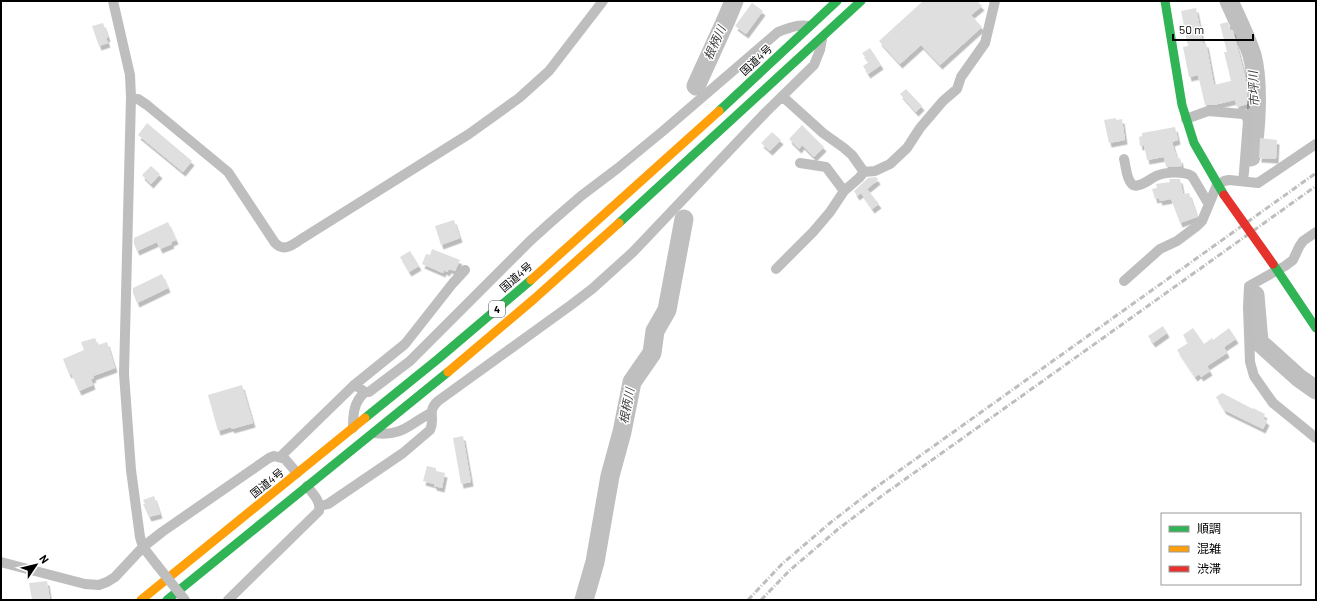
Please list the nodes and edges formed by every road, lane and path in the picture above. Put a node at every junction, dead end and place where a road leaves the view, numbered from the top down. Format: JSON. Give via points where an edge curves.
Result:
{"nodes":[{"id":1,"x":113,"y":1,"type":"edge"},
{"id":2,"x":603,"y":1,"type":"edge"},
{"id":3,"x":837,"y":1,"type":"edge"},
{"id":4,"x":861,"y":1,"type":"edge"},
{"id":5,"x":995,"y":1,"type":"edge"},
{"id":6,"x":1165,"y":1,"type":"edge"},
{"id":7,"x":810,"y":26,"type":"junction"},
{"id":8,"x":822,"y":36,"type":"junction"},
{"id":9,"x":782,"y":96,"type":"junction"},
{"id":10,"x":131,"y":97,"type":"junction"},
{"id":11,"x":1186,"y":118,"type":"junction"},
{"id":12,"x":1316,"y":144,"type":"edge"},
{"id":13,"x":1124,"y":159,"type":"dead end"},
{"id":14,"x":800,"y":163,"type":"dead end"},
{"id":15,"x":864,"y":172,"type":"junction"},
{"id":16,"x":1243,"y":181,"type":"junction"},
{"id":17,"x":1217,"y":185,"type":"junction"},
{"id":18,"x":844,"y":191,"type":"junction"},
{"id":19,"x":1208,"y":203,"type":"junction"},
{"id":20,"x":1316,"y":232,"type":"edge"},
{"id":21,"x":1275,"y":267,"type":"junction"},
{"id":22,"x":776,"y":269,"type":"dead end"},
{"id":23,"x":465,"y":270,"type":"dead end"},
{"id":24,"x":1124,"y":280,"type":"dead end"},
{"id":25,"x":1316,"y":328,"type":"edge"},
{"id":26,"x":355,"y":384,"type":"junction"},
{"id":27,"x":365,"y":392,"type":"junction"},
{"id":28,"x":431,"y":413,"type":"junction"},
{"id":29,"x":353,"y":428,"type":"junction"},
{"id":30,"x":374,"y":432,"type":"junction"},
{"id":31,"x":1316,"y":438,"type":"edge"},
{"id":32,"x":280,"y":457,"type":"junction"},
{"id":33,"x":297,"y":473,"type":"junction"},
{"id":34,"x":307,"y":486,"type":"junction"},
{"id":35,"x":320,"y":506,"type":"junction"},
{"id":36,"x":143,"y":547,"type":"junction"},
{"id":37,"x":1,"y":562,"type":"edge"},
{"id":38,"x":141,"y":600,"type":"edge"},
{"id":39,"x":167,"y":600,"type":"edge"},
{"id":40,"x":185,"y":600,"type":"edge"},
{"id":41,"x":228,"y":600,"type":"edge"}],
"edges":[{"from":1,"to":10,"type":"street","via":[[130,75]]},
{"from":2,"to":10,"type":"street","via":[[549,71],[519,98],[468,134],[285,248],[275,243],[222,165],[147,105]]},
{"from":3,"to":7,"type":"main road","name":"国道4号","number":"4"},
{"from":4,"to":8,"type":"main road","number":"4"},
{"from":5,"to":15,"type":"street","via":[[985,42],[961,77],[957,89],[943,101],[907,148],[890,164],[875,171]]},
{"from":6,"to":11,"type":"main road"},
{"from":7,"to":27,"type":"street","via":[[791,26],[778,32],[551,222],[410,361],[369,392]]},
{"from":7,"to":29,"type":"main road","name":"国道4号","number":"4","via":[[575,242]]},
{"from":8,"to":9,"type":"street","via":[[814,65]]},
{"from":8,"to":30,"type":"main road","number":"4","via":[[590,250]]},
{"from":9,"to":15,"type":"street","via":[[822,134],[852,155]]},
{"from":9,"to":28,"type":"street","via":[[633,252],[592,289],[438,401]]},
{"from":10,"to":36,"type":"street","via":[[124,374],[131,470]]},
{"from":11,"to":16,"type":"street","via":[[1208,111],[1246,116],[1248,122]]},
{"from":11,"to":17,"type":"main road","via":[[1194,142]]},
{"from":12,"to":16,"type":"street","via":[[1258,183]]},
{"from":13,"to":19,"type":"street","via":[[1131,184],[1134,186],[1156,176],[1170,173],[1189,174]]},
{"from":14,"to":18,"type":"street","via":[[826,167]]},
{"from":15,"to":18,"type":"street"},
{"from":16,"to":17,"type":"street","via":[[1230,180]]},
{"from":17,"to":19,"type":"street"},
{"from":17,"to":21,"type":"main road","bridge":true},
{"from":18,"to":22,"type":"street","via":[[813,232]]},
{"from":19,"to":24,"type":"street","via":[[1197,226],[1177,241],[1160,249]]},
{"from":20,"to":21,"type":"street","via":[[1303,241],[1293,260],[1286,266]]},
{"from":21,"to":25,"type":"main road"},
{"from":21,"to":31,"type":"street","via":[[1249,286],[1250,362],[1254,376],[1274,403]]},
{"from":23,"to":26,"type":"street","via":[[405,344]]},
{"from":26,"to":27,"type":"street"},
{"from":26,"to":32,"type":"street"},
{"from":27,"to":29,"type":"street","via":[[356,404]]},
{"from":28,"to":30,"type":"street","via":[[399,431],[386,434]]},
{"from":28,"to":35,"type":"street","via":[[430,430],[403,453],[328,504]]},
{"from":29,"to":33,"type":"main road","name":"国道4号","number":"4"},
{"from":30,"to":34,"type":"main road","number":"4"},
{"from":32,"to":33,"type":"street"},
{"from":32,"to":36,"type":"street","via":[[269,458]]},
{"from":33,"to":38,"type":"main road","name":"国道4号","number":"4"},
{"from":34,"to":35,"type":"street"},
{"from":34,"to":39,"type":"main road","number":"4"},
{"from":35,"to":41,"type":"street","via":[[315,516]]},
{"from":36,"to":37,"type":"street","via":[[115,577],[99,585]]},
{"from":36,"to":40,"type":"street","bridge":true}]}
